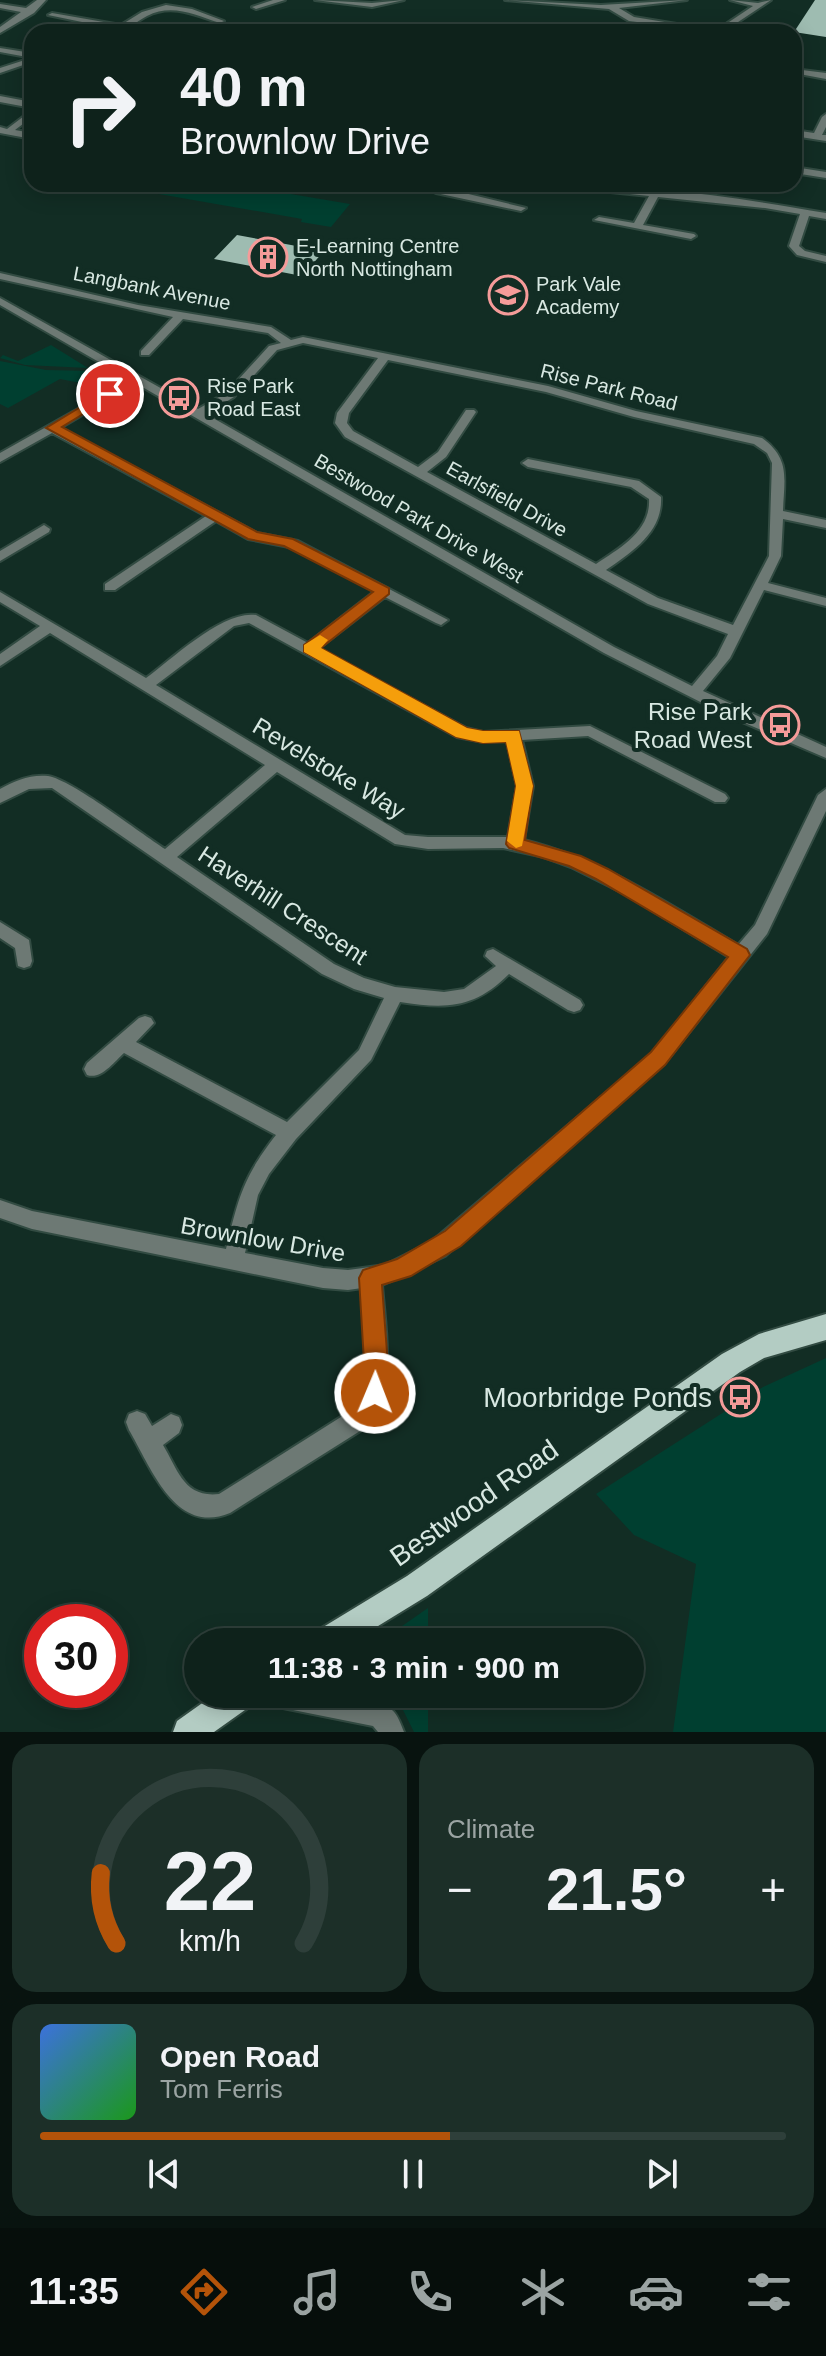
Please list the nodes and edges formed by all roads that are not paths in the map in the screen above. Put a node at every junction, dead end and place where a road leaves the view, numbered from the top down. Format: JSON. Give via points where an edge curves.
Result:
{"nodes":[{"id":1,"x":42,"y":0,"type":"edge"},
{"id":2,"x":281,"y":0,"type":"edge"},
{"id":3,"x":319,"y":0,"type":"edge"},
{"id":4,"x":400,"y":0,"type":"edge"},
{"id":5,"x":509,"y":0,"type":"edge"},
{"id":6,"x":683,"y":0,"type":"edge"},
{"id":7,"x":734,"y":0,"type":"edge"},
{"id":8,"x":540,"y":1,"type":"edge"},
{"id":9,"x":161,"y":3,"type":"edge"},
{"id":10,"x":260,"y":3,"type":"edge"},
{"id":11,"x":763,"y":3,"type":"edge"},
{"id":12,"x":0,"y":6,"type":"edge"},
{"id":13,"x":612,"y":7,"type":"junction"},
{"id":14,"x":31,"y":11,"type":"junction"},
{"id":15,"x":56,"y":17,"type":"dead end"},
{"id":16,"x":219,"y":21,"type":"dead end"},
{"id":17,"x":90,"y":24,"type":"edge"},
{"id":18,"x":129,"y":24,"type":"edge"},
{"id":19,"x":666,"y":24,"type":"edge"},
{"id":20,"x":730,"y":24,"type":"edge"},
{"id":21,"x":0,"y":31,"type":"edge"},
{"id":22,"x":0,"y":50,"type":"edge"},
{"id":23,"x":24,"y":54,"type":"edge"},
{"id":24,"x":24,"y":64,"type":"edge"},
{"id":25,"x":802,"y":72,"type":"edge"},
{"id":26,"x":0,"y":74,"type":"edge"},
{"id":27,"x":826,"y":76,"type":"edge"},
{"id":28,"x":0,"y":99,"type":"edge"},
{"id":29,"x":24,"y":104,"type":"edge"},
{"id":30,"x":826,"y":117,"type":"edge"},
{"id":31,"x":24,"y":118,"type":"edge"},
{"id":32,"x":5,"y":131,"type":"edge"},
{"id":33,"x":821,"y":138,"type":"edge"},
{"id":34,"x":802,"y":171,"type":"edge"},
{"id":35,"x":826,"y":175,"type":"edge"},
{"id":36,"x":449,"y":192,"type":"edge"},
{"id":37,"x":477,"y":192,"type":"edge"},
{"id":38,"x":642,"y":192,"type":"edge"},
{"id":39,"x":655,"y":194,"type":"junction"},
{"id":40,"x":472,"y":198,"type":"junction"},
{"id":41,"x":806,"y":212,"type":"junction"},
{"id":42,"x":502,"y":216,"type":"dead end"},
{"id":43,"x":826,"y":216,"type":"edge"},
{"id":44,"x":637,"y":227,"type":"junction"},
{"id":45,"x":684,"y":233,"type":"dead end"},
{"id":46,"x":603,"y":234,"type":"dead end"},
{"id":47,"x":826,"y":259,"type":"edge"},
{"id":48,"x":2,"y":278,"type":"edge"},
{"id":49,"x":0,"y":301,"type":"edge"},
{"id":50,"x":181,"y":315,"type":"junction"},
{"id":51,"x":287,"y":342,"type":"junction"},
{"id":52,"x":145,"y":353,"type":"dead end"},
{"id":53,"x":386,"y":356,"type":"junction"},
{"id":54,"x":105,"y":400,"type":"dead end"},
{"id":55,"x":470,"y":412,"type":"dead end"},
{"id":56,"x":198,"y":414,"type":"junction"},
{"id":57,"x":52,"y":428,"type":"junction"},
{"id":58,"x":0,"y":458,"type":"edge"},
{"id":59,"x":528,"y":463,"type":"dead end"},
{"id":60,"x":418,"y":473,"type":"junction"},
{"id":61,"x":778,"y":514,"type":"junction"},
{"id":62,"x":215,"y":516,"type":"junction"},
{"id":63,"x":826,"y":524,"type":"edge"},
{"id":64,"x":44,"y":529,"type":"dead end"},
{"id":65,"x":0,"y":557,"type":"edge"},
{"id":66,"x":597,"y":570,"type":"junction"},
{"id":67,"x":113,"y":581,"type":"dead end"},
{"id":68,"x":761,"y":585,"type":"junction"},
{"id":69,"x":384,"y":591,"type":"junction"},
{"id":70,"x":0,"y":596,"type":"edge"},
{"id":71,"x":826,"y":602,"type":"edge"},
{"id":72,"x":441,"y":620,"type":"dead end"},
{"id":73,"x":50,"y":626,"type":"junction"},
{"id":74,"x":737,"y":632,"type":"junction"},
{"id":75,"x":310,"y":648,"type":"junction"},
{"id":76,"x":0,"y":661,"type":"edge"},
{"id":77,"x":146,"y":685,"type":"junction"},
{"id":78,"x":694,"y":693,"type":"junction"},
{"id":79,"x":513,"y":735,"type":"junction"},
{"id":80,"x":826,"y":753,"type":"edge"},
{"id":81,"x":276,"y":764,"type":"junction"},
{"id":82,"x":826,"y":795,"type":"edge"},
{"id":83,"x":0,"y":797,"type":"edge"},
{"id":84,"x":720,"y":798,"type":"dead end"},
{"id":85,"x":515,"y":844,"type":"junction"},
{"id":86,"x":165,"y":858,"type":"junction"},
{"id":87,"x":0,"y":929,"type":"edge"},
{"id":88,"x":740,"y":955,"type":"junction"},
{"id":89,"x":24,"y":961,"type":"dead end"},
{"id":90,"x":395,"y":994,"type":"junction"},
{"id":91,"x":574,"y":1005,"type":"dead end"},
{"id":92,"x":145,"y":1023,"type":"dead end"},
{"id":93,"x":122,"y":1043,"type":"junction"},
{"id":94,"x":93,"y":1069,"type":"dead end"},
{"id":95,"x":289,"y":1133,"type":"junction"},
{"id":96,"x":0,"y":1209,"type":"edge"},
{"id":97,"x":233,"y":1260,"type":"junction"},
{"id":98,"x":371,"y":1278,"type":"junction"},
{"id":99,"x":826,"y":1327,"type":"edge"},
{"id":100,"x":137,"y":1422,"type":"dead end"},
{"id":101,"x":171,"y":1425,"type":"dead end"},
{"id":102,"x":149,"y":1442,"type":"junction"},
{"id":103,"x":348,"y":1628,"type":"edge"},
{"id":104,"x":221,"y":1708,"type":"edge"},
{"id":105,"x":344,"y":1708,"type":"edge"},
{"id":106,"x":188,"y":1732,"type":"edge"},
{"id":107,"x":392,"y":1732,"type":"edge"}],
"edges":[{"from":1,"to":14,"type":"street"},
{"from":2,"to":10,"type":"street"},
{"from":3,"to":4,"type":"street","via":[[383,5]]},
{"from":5,"to":8,"type":"street"},
{"from":6,"to":13,"type":"street"},
{"from":7,"to":11,"type":"street"},
{"from":8,"to":13,"type":"street"},
{"from":9,"to":16,"type":"street"},
{"from":9,"to":18,"type":"street"},
{"from":11,"to":20,"type":"street"},
{"from":12,"to":14,"type":"street"},
{"from":13,"to":19,"type":"street","via":[[627,18]]},
{"from":14,"to":21,"type":"street"},
{"from":15,"to":17,"type":"street"},
{"from":22,"to":23,"type":"street"},
{"from":24,"to":26,"type":"street"},
{"from":25,"to":27,"type":"street"},
{"from":28,"to":29,"type":"street"},
{"from":30,"to":33,"type":"street"},
{"from":31,"to":32,"type":"street"},
{"from":34,"to":35,"type":"street"},
{"from":36,"to":40,"type":"street"},
{"from":37,"to":40,"type":"street"},
{"from":38,"to":39,"type":"street"},
{"from":39,"to":41,"type":"street"},
{"from":39,"to":44,"type":"street"},
{"from":40,"to":42,"type":"street","via":[[516,207]]},
{"from":41,"to":43,"type":"street"},
{"from":41,"to":47,"type":"street","via":[[794,246]]},
{"from":44,"to":45,"type":"street"},
{"from":44,"to":46,"type":"street","via":[[605,221]]},
{"from":48,"to":50,"type":"street","name":"Langbank Avenue"},
{"from":49,"to":56,"type":"street","name":"Bestwood Park Drive West"},
{"from":50,"to":51,"type":"street","name":"Langbank Avenue","via":[[271,330]]},
{"from":50,"to":52,"type":"street"},
{"from":51,"to":53,"type":"street","name":"Rise Park Road","via":[[312,340]]},
{"from":51,"to":56,"type":"street","via":[[267,352],[230,395]]},
{"from":53,"to":60,"type":"street","name":"Earlsfield Drive","via":[[341,423],[357,439]]},
{"from":53,"to":61,"type":"street","name":"Rise Park Road","via":[[758,441],[776,456]]},
{"from":54,"to":57,"type":"street"},
{"from":55,"to":60,"type":"street","via":[[442,454]]},
{"from":56,"to":78,"type":"street","name":"Bestwood Park Drive West","via":[[586,637]]},
{"from":57,"to":58,"type":"street"},
{"from":57,"to":62,"type":"street"},
{"from":59,"to":66,"type":"street","via":[[635,484],[655,497],[656,510],[646,528]]},
{"from":60,"to":66,"type":"street","name":"Earlsfield Drive"},
{"from":61,"to":63,"type":"street"},
{"from":61,"to":68,"type":"street","name":"Rise Park Road","via":[[778,548]]},
{"from":62,"to":67,"type":"street"},
{"from":62,"to":69,"type":"street","via":[[257,538],[287,542]]},
{"from":64,"to":65,"type":"street"},
{"from":66,"to":74,"type":"street","name":"Earlsfield Drive","via":[[668,608]]},
{"from":68,"to":71,"type":"street"},
{"from":68,"to":74,"type":"street","name":"Rise Park Road"},
{"from":69,"to":72,"type":"street"},
{"from":69,"to":75,"type":"street"},
{"from":70,"to":73,"type":"street","name":"Revelstoke Way"},
{"from":73,"to":76,"type":"street"},
{"from":73,"to":77,"type":"street","name":"Revelstoke Way"},
{"from":74,"to":78,"type":"street","name":"Rise Park Road"},
{"from":75,"to":77,"type":"street","via":[[257,619],[239,619]]},
{"from":75,"to":79,"type":"street","via":[[462,733]]},
{"from":77,"to":81,"type":"street","name":"Revelstoke Way"},
{"from":78,"to":80,"type":"street","name":"Bestwood Park Drive West"},
{"from":79,"to":84,"type":"street","via":[[596,733]]},
{"from":79,"to":85,"type":"street","via":[[525,786]]},
{"from":81,"to":85,"type":"street","name":"Revelstoke Way","via":[[401,840]]},
{"from":81,"to":86,"type":"street"},
{"from":82,"to":88,"type":"street","name":"Brownlow Drive","via":[[766,921]]},
{"from":83,"to":86,"type":"street","name":"Haverhill Crescent","via":[[26,783],[57,784]]},
{"from":85,"to":88,"type":"street","name":"Revelstoke Way","via":[[602,874]]},
{"from":86,"to":90,"type":"street","name":"Haverhill Crescent","via":[[328,969]]},
{"from":87,"to":89,"type":"street","via":[[23,945]]},
{"from":88,"to":98,"type":"street","name":"Brownlow Drive","via":[[658,1059],[463,1229],[411,1264]]},
{"from":90,"to":91,"type":"street","name":"Haverhill Crescent","via":[[461,998],[486,987],[500,960]]},
{"from":90,"to":95,"type":"street","via":[[365,1055]]},
{"from":92,"to":93,"type":"street"},
{"from":93,"to":94,"type":"street"},
{"from":93,"to":95,"type":"street"},
{"from":95,"to":97,"type":"street","via":[[249,1194]]},
{"from":96,"to":97,"type":"street","name":"Brownlow Drive"},
{"from":97,"to":98,"type":"street","name":"Brownlow Drive","via":[[323,1278]]},
{"from":98,"to":102,"type":"street","via":[[377,1379],[370,1406],[360,1418],[222,1505],[207,1508],[180,1495]]},
{"from":99,"to":103,"type":"main road","name":"Bestwood Road","via":[[759,1347],[731,1363],[417,1586]]},
{"from":100,"to":102,"type":"street"},
{"from":101,"to":102,"type":"street"},
{"from":104,"to":106,"type":"main road"},
{"from":105,"to":107,"type":"street","via":[[383,1718]]}]}
